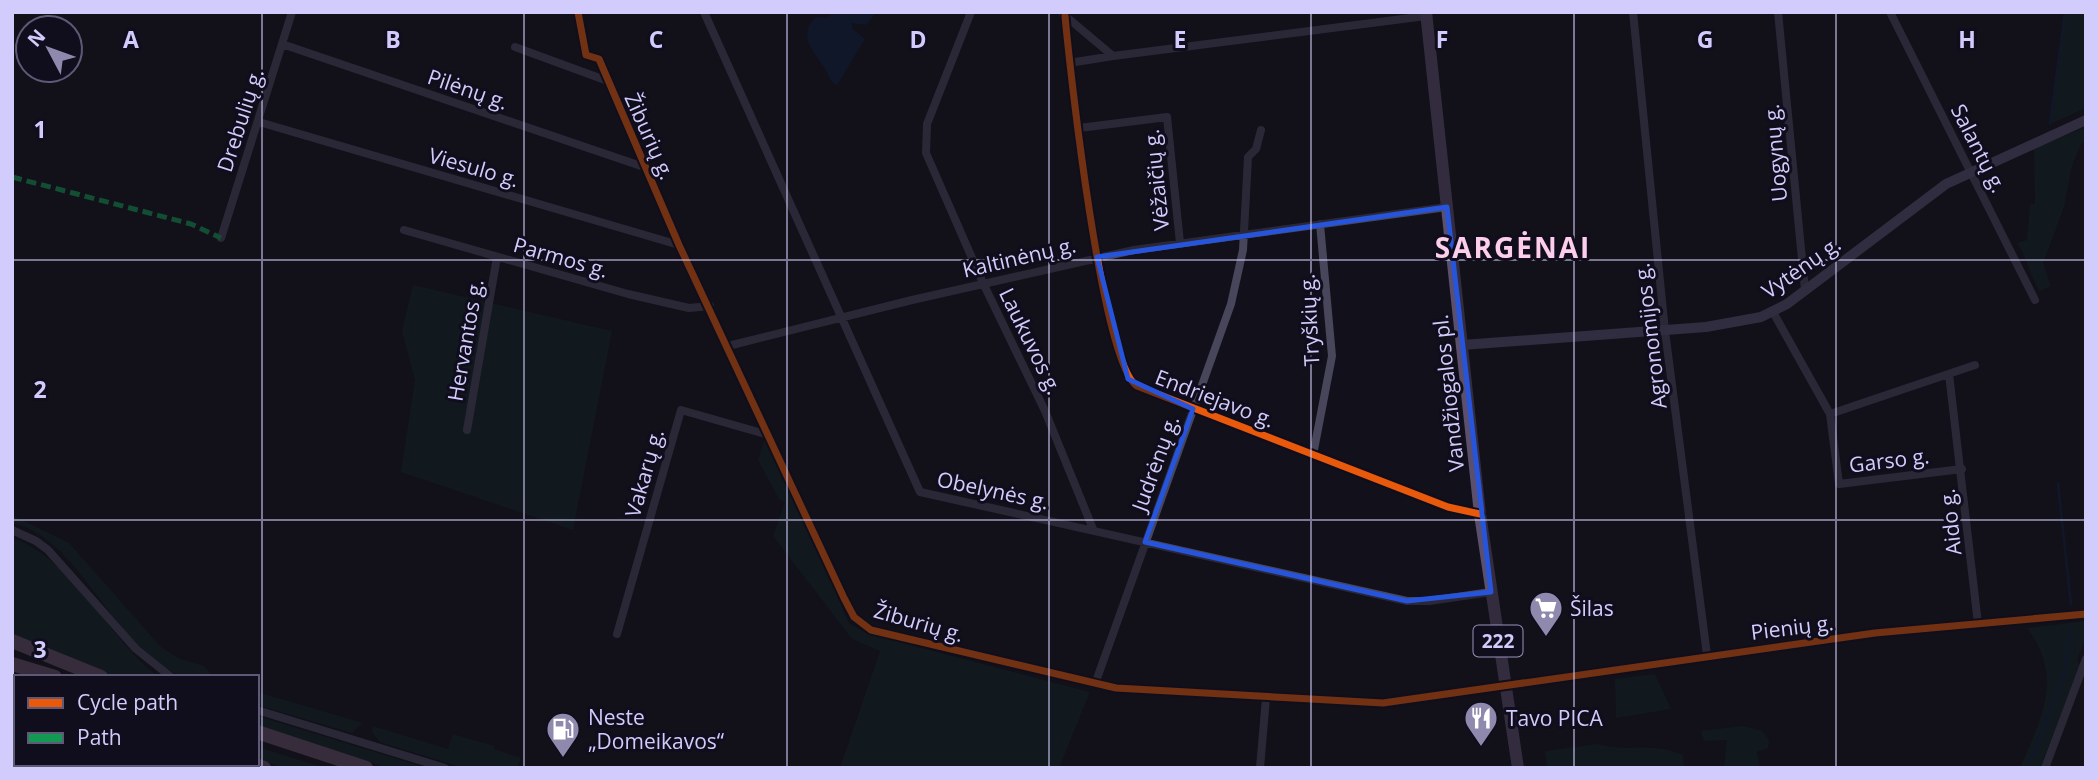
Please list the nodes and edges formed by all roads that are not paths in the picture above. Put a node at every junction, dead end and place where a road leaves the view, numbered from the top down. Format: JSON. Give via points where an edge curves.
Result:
{"nodes":[{"id":1,"x":292,"y":12,"type":"edge"},
{"id":2,"x":578,"y":12,"type":"edge"},
{"id":3,"x":704,"y":12,"type":"edge"},
{"id":4,"x":971,"y":12,"type":"edge"},
{"id":5,"x":1633,"y":12,"type":"edge"},
{"id":6,"x":1778,"y":12,"type":"edge"},
{"id":7,"x":1891,"y":12,"type":"edge"},
{"id":8,"x":1063,"y":14,"type":"edge"},
{"id":9,"x":1426,"y":14,"type":"edge"},
{"id":10,"x":282,"y":44,"type":"junction"},
{"id":11,"x":515,"y":47,"type":"dead end"},
{"id":12,"x":1113,"y":56,"type":"junction"},
{"id":13,"x":1069,"y":63,"type":"junction"},
{"id":14,"x":606,"y":80,"type":"junction"},
{"id":15,"x":2086,"y":120,"type":"edge"},
{"id":16,"x":260,"y":122,"type":"junction"},
{"id":17,"x":1079,"y":128,"type":"junction"},
{"id":18,"x":1261,"y":130,"type":"dead end"},
{"id":19,"x":644,"y":167,"type":"junction"},
{"id":20,"x":1972,"y":170,"type":"junction"},
{"id":21,"x":1447,"y":207,"type":"junction"},
{"id":22,"x":1320,"y":224,"type":"junction"},
{"id":23,"x":404,"y":230,"type":"dead end"},
{"id":24,"x":1242,"y":234,"type":"junction"},
{"id":25,"x":221,"y":238,"type":"dead end"},
{"id":26,"x":1180,"y":243,"type":"junction"},
{"id":27,"x":679,"y":245,"type":"junction"},
{"id":28,"x":497,"y":257,"type":"junction"},
{"id":29,"x":1097,"y":257,"type":"junction"},
{"id":30,"x":983,"y":283,"type":"junction"},
{"id":31,"x":1805,"y":290,"type":"junction"},
{"id":32,"x":2035,"y":300,"type":"dead end"},
{"id":33,"x":710,"y":306,"type":"junction"},
{"id":34,"x":1773,"y":312,"type":"junction"},
{"id":35,"x":842,"y":317,"type":"junction"},
{"id":36,"x":1665,"y":331,"type":"junction"},
{"id":37,"x":1462,"y":345,"type":"junction"},
{"id":38,"x":728,"y":346,"type":"junction"},
{"id":39,"x":1975,"y":365,"type":"dead end"},
{"id":40,"x":1949,"y":374,"type":"junction"},
{"id":41,"x":1193,"y":409,"type":"junction"},
{"id":42,"x":1830,"y":414,"type":"junction"},
{"id":43,"x":467,"y":430,"type":"dead end"},
{"id":44,"x":769,"y":435,"type":"junction"},
{"id":45,"x":1313,"y":454,"type":"junction"},
{"id":46,"x":1962,"y":469,"type":"junction"},
{"id":47,"x":1480,"y":514,"type":"junction"},
{"id":48,"x":1093,"y":529,"type":"junction"},
{"id":49,"x":12,"y":530,"type":"edge"},
{"id":50,"x":1146,"y":542,"type":"junction"},
{"id":51,"x":1491,"y":592,"type":"junction"},
{"id":52,"x":2086,"y":614,"type":"edge"},
{"id":53,"x":1978,"y":624,"type":"junction"},
{"id":54,"x":617,"y":634,"type":"dead end"},
{"id":55,"x":12,"y":641,"type":"edge"},
{"id":56,"x":1707,"y":655,"type":"junction"},
{"id":57,"x":2086,"y":659,"type":"edge"},
{"id":58,"x":12,"y":664,"type":"edge"},
{"id":59,"x":48,"y":675,"type":"edge"},
{"id":60,"x":96,"y":675,"type":"edge"},
{"id":61,"x":168,"y":675,"type":"edge"},
{"id":62,"x":1095,"y":684,"type":"junction"},
{"id":63,"x":1504,"y":687,"type":"junction"},
{"id":64,"x":1266,"y":698,"type":"junction"},
{"id":65,"x":259,"y":711,"type":"edge"},
{"id":66,"x":259,"y":733,"type":"edge"},
{"id":67,"x":259,"y":739,"type":"edge"},
{"id":68,"x":354,"y":768,"type":"edge"},
{"id":69,"x":366,"y":768,"type":"edge"},
{"id":70,"x":445,"y":768,"type":"edge"},
{"id":71,"x":1259,"y":768,"type":"edge"},
{"id":72,"x":1518,"y":768,"type":"edge"},
{"id":73,"x":2045,"y":768,"type":"edge"}],
"edges":[{"from":1,"to":10,"type":"street","name":"Drebulių g."},
{"from":2,"to":14,"type":"street","name":"Žiburių g.","via":[[586,55],[599,59]]},
{"from":3,"to":35,"type":"street","name":"Obelynės g."},
{"from":4,"to":30,"type":"street","name":"Laukuvos g.","via":[[924,139]]},
{"from":5,"to":36,"type":"street","name":"Agronomijos g."},
{"from":6,"to":31,"type":"street","name":"Uogynų g."},
{"from":7,"to":20,"type":"street","name":"Salantų g."},
{"from":8,"to":12,"type":"street"},
{"from":8,"to":13,"type":"street","name":"Endriejavo g."},
{"from":9,"to":12,"type":"street"},
{"from":9,"to":21,"type":"main road","name":"Vandžiogalos pl.","number":"222"},
{"from":10,"to":16,"type":"street","name":"Drebulių g."},
{"from":10,"to":19,"type":"street","name":"Pilėnų g."},
{"from":11,"to":14,"type":"street"},
{"from":12,"to":13,"type":"street"},
{"from":13,"to":17,"type":"street","name":"Endriejavo g."},
{"from":14,"to":19,"type":"street","name":"Žiburių g."},
{"from":15,"to":20,"type":"main road","name":"Vytėnų g."},
{"from":16,"to":25,"type":"street","name":"Drebulių g."},
{"from":16,"to":27,"type":"street","name":"Viesulo g."},
{"from":17,"to":26,"type":"street","name":"Vėžaičių g.","via":[[1167,117]]},
{"from":17,"to":29,"type":"street","name":"Endriejavo g."},
{"from":18,"to":24,"type":"street","name":"Judrėnų g.","via":[[1256,149],[1248,157]]},
{"from":19,"to":27,"type":"street","name":"Žiburių g."},
{"from":20,"to":31,"type":"main road","name":"Vytėnų g.","via":[[1919,203]]},
{"from":20,"to":32,"type":"street","name":"Salantų g."},
{"from":21,"to":22,"type":"street","name":"Kaltinėnų g."},
{"from":21,"to":37,"type":"main road","name":"Vandžiogalos pl.","number":"222"},
{"from":22,"to":24,"type":"street","name":"Kaltinėnų g."},
{"from":22,"to":45,"type":"street","name":"Tryškių g.","via":[[1332,356]]},
{"from":23,"to":28,"type":"street","name":"Parmos g."},
{"from":24,"to":26,"type":"street","name":"Kaltinėnų g."},
{"from":24,"to":41,"type":"street","name":"Judrėnų g.","via":[[1237,281]]},
{"from":26,"to":29,"type":"street","name":"Kaltinėnų g."},
{"from":27,"to":33,"type":"street","name":"Žiburių g."},
{"from":28,"to":33,"type":"street","name":"Parmos g.","via":[[628,294],[689,308]]},
{"from":28,"to":43,"type":"street","name":"Hervantos g."},
{"from":29,"to":30,"type":"street","name":"Kaltinėnų g."},
{"from":29,"to":41,"type":"street","name":"Endriejavo g.","via":[[1128,379]]},
{"from":30,"to":35,"type":"street","name":"Kaltinėnų g."},
{"from":30,"to":48,"type":"street","name":"Laukuvos g.","via":[[1045,411]]},
{"from":31,"to":34,"type":"main road","name":"Vytėnų g."},
{"from":33,"to":38,"type":"street","name":"Žiburių g."},
{"from":34,"to":36,"type":"main road","name":"Vytėnų g.","via":[[1746,321]]},
{"from":34,"to":42,"type":"street","name":"Garso g."},
{"from":35,"to":38,"type":"street","name":"Kaltinėnų g."},
{"from":35,"to":48,"type":"street","name":"Obelynės g.","via":[[920,492]]},
{"from":36,"to":37,"type":"main road","name":"Vytėnų g."},
{"from":36,"to":56,"type":"street","name":"Agronomijos g."},
{"from":37,"to":47,"type":"main road","name":"Vandžiogalos pl.","number":"222"},
{"from":38,"to":44,"type":"street","name":"Žiburių g."},
{"from":39,"to":40,"type":"street"},
{"from":40,"to":42,"type":"street"},
{"from":40,"to":46,"type":"street","name":"Aido g."},
{"from":41,"to":45,"type":"street","name":"Endriejavo g."},
{"from":41,"to":50,"type":"street","name":"Judrėnų g."},
{"from":42,"to":46,"type":"street","name":"Garso g.","via":[[1839,484]]},
{"from":44,"to":54,"type":"street","name":"Vakarų g.","via":[[681,410]]},
{"from":44,"to":62,"type":"street","name":"Žiburių g.","via":[[844,598],[862,625]]},
{"from":45,"to":47,"type":"street","name":"Endriejavo g.","via":[[1448,507]]},
{"from":46,"to":53,"type":"street","name":"Aido g."},
{"from":47,"to":51,"type":"main road","name":"Vandžiogalos pl.","number":"222"},
{"from":48,"to":50,"type":"street","name":"Obelynės g."},
{"from":49,"to":61,"type":"street","via":[[48,550],[136,649]]},
{"from":50,"to":51,"type":"street","name":"Obelynės g.","via":[[1407,601]]},
{"from":50,"to":62,"type":"street","name":"Judrėnų g."},
{"from":51,"to":63,"type":"main road","name":"Vandžiogalos pl.","number":"222"},
{"from":52,"to":53,"type":"street","name":"Pienių g."},
{"from":53,"to":56,"type":"street","name":"Pienių g."},
{"from":55,"to":60,"type":"highway"},
{"from":56,"to":63,"type":"street","name":"Pienių g."},
{"from":57,"to":73,"type":"street"},
{"from":58,"to":59,"type":"highway"},
{"from":62,"to":64,"type":"street","name":"Žiburių g."},
{"from":63,"to":64,"type":"street","name":"Žiburių g.","via":[[1382,703]]},
{"from":63,"to":72,"type":"main road","name":"Vandžiogalos pl.","number":"222"},
{"from":64,"to":71,"type":"street"},
{"from":65,"to":70,"type":"street"},
{"from":66,"to":69,"type":"highway"},
{"from":67,"to":68,"type":"highway"}]}
